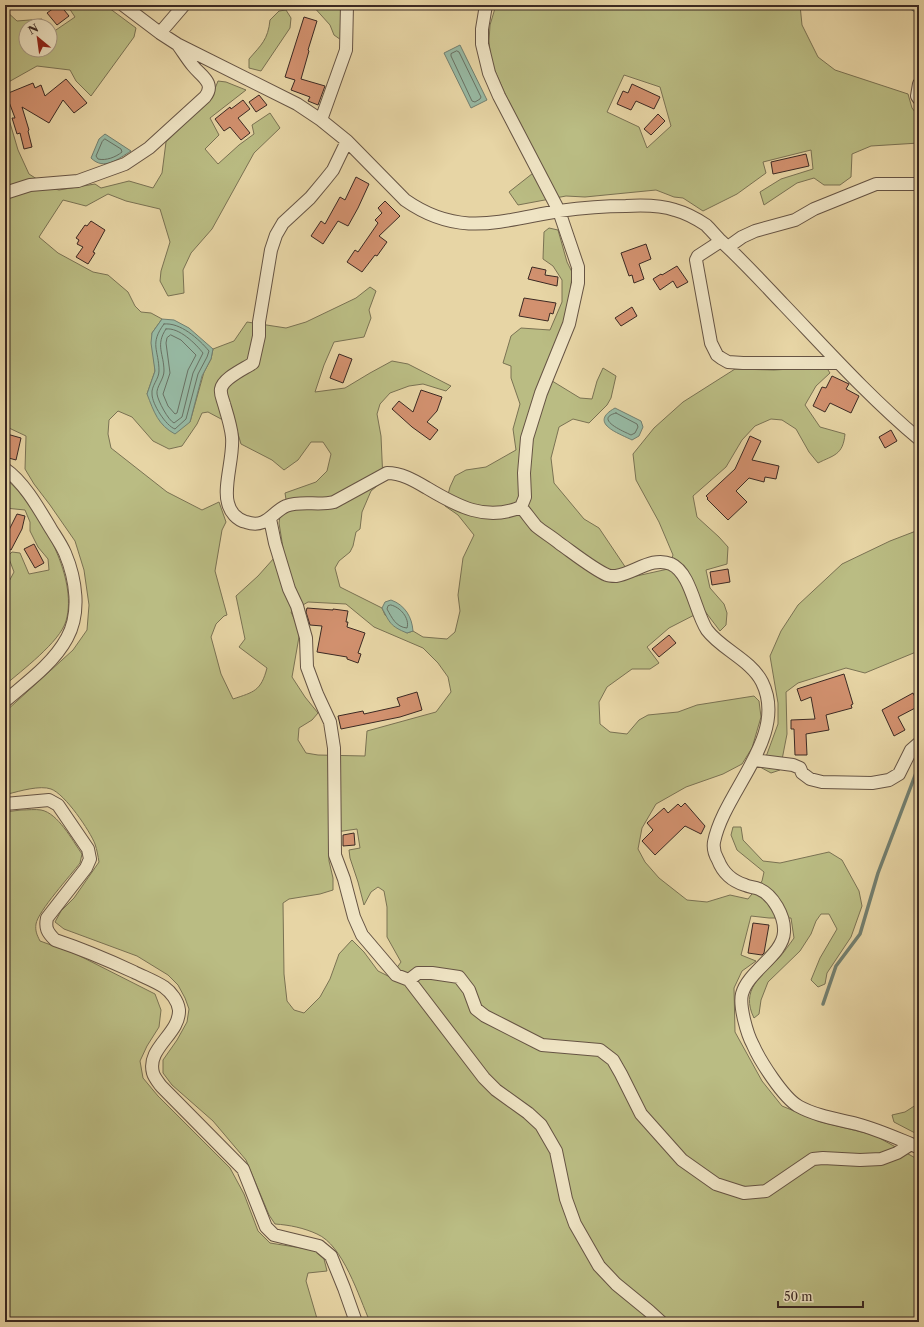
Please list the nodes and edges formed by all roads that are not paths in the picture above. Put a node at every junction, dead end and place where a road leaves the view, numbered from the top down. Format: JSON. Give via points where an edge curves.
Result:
{"nodes":[{"id":1,"x":123,"y":5,"type":"edge"},
{"id":2,"x":184,"y":5,"type":"edge"},
{"id":3,"x":347,"y":5,"type":"edge"},
{"id":4,"x":486,"y":5,"type":"edge"},
{"id":5,"x":160,"y":32,"type":"junction"},
{"id":6,"x":177,"y":44,"type":"junction"},
{"id":7,"x":919,"y":84,"type":"edge"},
{"id":8,"x":919,"y":99,"type":"edge"},
{"id":9,"x":321,"y":120,"type":"junction"},
{"id":10,"x":348,"y":141,"type":"junction"},
{"id":11,"x":919,"y":184,"type":"edge"},
{"id":12,"x":5,"y":193,"type":"edge"},
{"id":13,"x":560,"y":211,"type":"junction"},
{"id":14,"x":725,"y":244,"type":"junction"},
{"id":15,"x":839,"y":363,"type":"junction"},
{"id":16,"x":919,"y":439,"type":"edge"},
{"id":17,"x":5,"y":469,"type":"edge"},
{"id":18,"x":521,"y":507,"type":"junction"},
{"id":19,"x":270,"y":519,"type":"junction"},
{"id":20,"x":5,"y":701,"type":"edge"},
{"id":21,"x":919,"y":743,"type":"edge"},
{"id":22,"x":754,"y":760,"type":"junction"},
{"id":23,"x":5,"y":804,"type":"edge"},
{"id":24,"x":409,"y":980,"type":"junction"},
{"id":25,"x":915,"y":1146,"type":"edge"},
{"id":26,"x":356,"y":1322,"type":"edge"},
{"id":27,"x":661,"y":1322,"type":"edge"}],
"edges":[{"from":1,"to":5,"type":"street"},
{"from":2,"to":5,"type":"street"},
{"from":3,"to":9,"type":"street","via":[[346,50]]},
{"from":4,"to":13,"type":"street","via":[[482,44],[489,73]]},
{"from":5,"to":6,"type":"street"},
{"from":6,"to":9,"type":"street","via":[[297,104]]},
{"from":6,"to":12,"type":"street","via":[[206,80],[209,86],[208,93],[149,148],[125,164],[78,181],[30,184]]},
{"from":7,"to":8,"type":"street"},
{"from":9,"to":10,"type":"street"},
{"from":10,"to":13,"type":"street","via":[[405,200],[416,208],[444,220],[481,224]]},
{"from":10,"to":19,"type":"street","via":[[325,180],[310,198],[282,223],[271,250],[253,363],[224,382],[221,390],[232,436],[227,502],[238,519],[246,523],[257,524]]},
{"from":11,"to":14,"type":"street","via":[[876,184],[814,209],[795,220]]},
{"from":13,"to":14,"type":"street","via":[[602,206],[662,207],[692,217]]},
{"from":13,"to":18,"type":"street","via":[[575,255],[578,282],[569,324],[541,394],[527,438],[525,497]]},
{"from":14,"to":15,"type":"street"},
{"from":14,"to":15,"type":"street","via":[[698,256],[696,260],[711,342],[717,355],[728,362],[743,363]]},
{"from":15,"to":16,"type":"street"},
{"from":17,"to":20,"type":"street","via":[[14,475],[41,512],[65,552],[74,584],[75,601],[75,618],[67,638],[52,658]]},
{"from":18,"to":19,"type":"street","via":[[510,512],[487,513],[469,510],[412,480],[387,473],[334,502],[299,502],[284,507]]},
{"from":18,"to":22,"type":"street","via":[[537,526],[607,575],[615,576],[651,563],[669,563],[679,569],[708,631],[755,671],[763,684],[769,708],[767,726]]},
{"from":19,"to":24,"type":"street","via":[[275,543],[306,638],[307,667],[330,722],[334,748],[335,855],[362,935],[396,976]]},
{"from":21,"to":22,"type":"street","via":[[911,750],[899,774],[890,780],[872,783],[822,782],[810,779],[800,768],[793,765]]},
{"from":22,"to":25,"type":"street","via":[[721,823],[714,844],[722,870],[732,880],[759,889],[769,896],[783,920],[782,941],[746,984],[741,996],[746,1030],[764,1065],[786,1095],[797,1105],[829,1119],[859,1125]]},
{"from":23,"to":26,"type":"street","via":[[49,800],[60,809],[84,843],[90,859],[86,868],[47,918],[48,934],[55,940],[105,958],[149,979],[173,995],[179,1008],[178,1017],[174,1028],[156,1051],[152,1065],[153,1073],[161,1086],[243,1169],[266,1226],[274,1235],[319,1246],[331,1256]]},
{"from":24,"to":25,"type":"street","via":[[418,973],[459,977],[469,990],[476,1009],[485,1016],[542,1045],[600,1050],[613,1060],[641,1114],[682,1160],[716,1184],[744,1193],[766,1191],[813,1160],[881,1159]]},
{"from":24,"to":27,"type":"street","via":[[484,1078],[541,1125],[556,1151],[566,1199],[575,1224],[599,1266]]}]}
